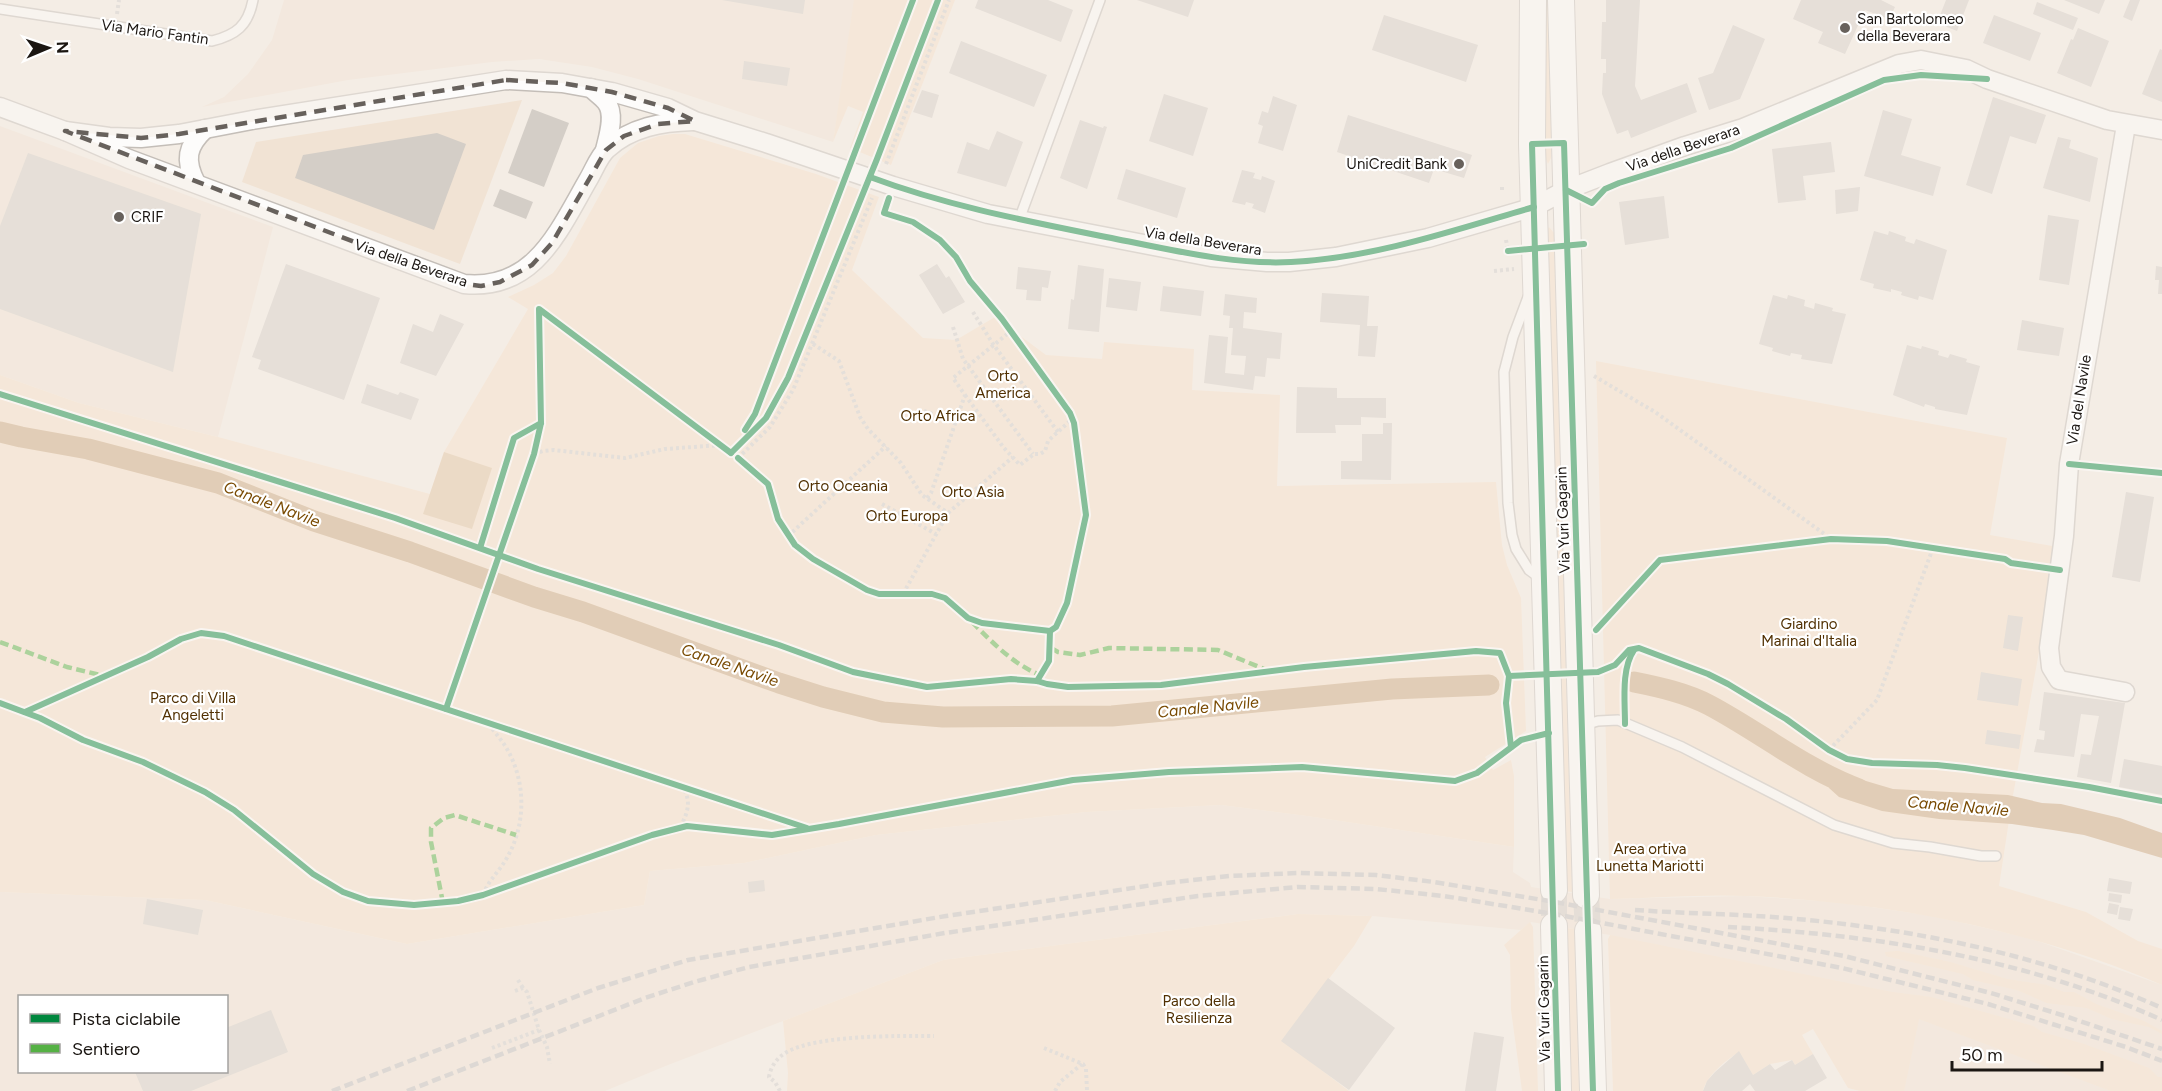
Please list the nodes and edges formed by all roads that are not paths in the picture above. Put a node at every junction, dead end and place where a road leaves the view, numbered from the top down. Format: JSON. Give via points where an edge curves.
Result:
{"nodes":[{"id":1,"x":253,"y":0,"type":"edge"},
{"id":2,"x":1100,"y":0,"type":"edge"},
{"id":3,"x":1533,"y":0,"type":"edge"},
{"id":4,"x":1561,"y":0,"type":"edge"},
{"id":5,"x":0,"y":9,"type":"edge"},
{"id":6,"x":590,"y":87,"type":"junction"},
{"id":7,"x":0,"y":107,"type":"edge"},
{"id":8,"x":694,"y":121,"type":"junction"},
{"id":9,"x":2126,"y":125,"type":"junction"},
{"id":10,"x":205,"y":129,"type":"junction"},
{"id":11,"x":2162,"y":130,"type":"edge"},
{"id":12,"x":65,"y":131,"type":"junction"},
{"id":13,"x":605,"y":150,"type":"junction"},
{"id":14,"x":196,"y":183,"type":"junction"},
{"id":15,"x":1566,"y":190,"type":"junction"},
{"id":16,"x":1534,"y":207,"type":"junction"},
{"id":17,"x":1019,"y":220,"type":"junction"},
{"id":18,"x":1528,"y":272,"type":"junction"},
{"id":19,"x":1545,"y":581,"type":"junction"},
{"id":20,"x":2125,"y":692,"type":"dead end"},
{"id":21,"x":1581,"y":726,"type":"junction"},
{"id":22,"x":1996,"y":856,"type":"dead end"},
{"id":23,"x":1554,"y":890,"type":"tunnel mouth"},
{"id":24,"x":1586,"y":895,"type":"tunnel mouth"},
{"id":25,"x":1554,"y":926,"type":"tunnel mouth"},
{"id":26,"x":1588,"y":931,"type":"tunnel mouth"},
{"id":27,"x":1558,"y":1091,"type":"edge"},
{"id":28,"x":1593,"y":1091,"type":"edge"}],
"edges":[{"from":1,"to":5,"type":"lane","name":"Via Mario Fantin","via":[[243,25],[229,37],[212,41]]},
{"from":2,"to":17,"type":"lane"},
{"from":3,"to":16,"type":"main road","name":"Via Yuri Gagarin"},
{"from":4,"to":15,"type":"main road","name":"Via Yuri Gagarin"},
{"from":6,"to":8,"type":"street","name":"Via della Beverara","via":[[668,108]]},
{"from":6,"to":10,"type":"street","name":"Via della Beverara","via":[[506,80]]},
{"from":6,"to":13,"type":"street","name":"Via della Beverara","via":[[610,108],[611,127]]},
{"from":7,"to":12,"type":"street","name":"Via della Beverara"},
{"from":8,"to":13,"type":"street","name":"Via della Beverara","via":[[637,130]]},
{"from":8,"to":17,"type":"street","name":"Via della Beverara","via":[[956,205]]},
{"from":9,"to":11,"type":"street","name":"Via della Beverara"},
{"from":9,"to":15,"type":"street","name":"Via della Beverara","via":[[2062,106],[1966,69],[1921,60],[1899,64],[1743,128]]},
{"from":9,"to":20,"type":"street","name":"Via del Navile","via":[[2071,447],[2049,648],[2051,668],[2060,680]]},
{"from":10,"to":12,"type":"street","name":"Via della Beverara","via":[[141,138]]},
{"from":10,"to":14,"type":"street","via":[[193,140],[189,155],[188,169]]},
{"from":12,"to":14,"type":"street","name":"Via della Beverara"},
{"from":13,"to":14,"type":"street","name":"Via della Beverara","via":[[552,243],[532,265],[500,282],[481,286],[464,284]]},
{"from":15,"to":16,"type":"street","name":"Via della Beverara"},
{"from":15,"to":21,"type":"main road","name":"Via Yuri Gagarin"},
{"from":16,"to":17,"type":"street","name":"Via della Beverara","via":[[1428,238],[1336,257],[1289,262],[1211,257]]},
{"from":16,"to":18,"type":"main road","name":"Via Yuri Gagarin","via":[[1536,248]]},
{"from":18,"to":19,"type":"main road","name":"Via Yuri Gagarin"},
{"from":18,"to":19,"type":"lane","via":[[1504,372],[1508,503],[1516,549],[1528,570]]},
{"from":19,"to":23,"type":"main road","name":"Via Yuri Gagarin"},
{"from":21,"to":22,"type":"lane","via":[[1618,720],[1682,747],[1834,825],[1893,843]]},
{"from":21,"to":24,"type":"main road","name":"Via Yuri Gagarin"},
{"from":25,"to":27,"type":"main road","name":"Via Yuri Gagarin"},
{"from":26,"to":28,"type":"main road"}]}
